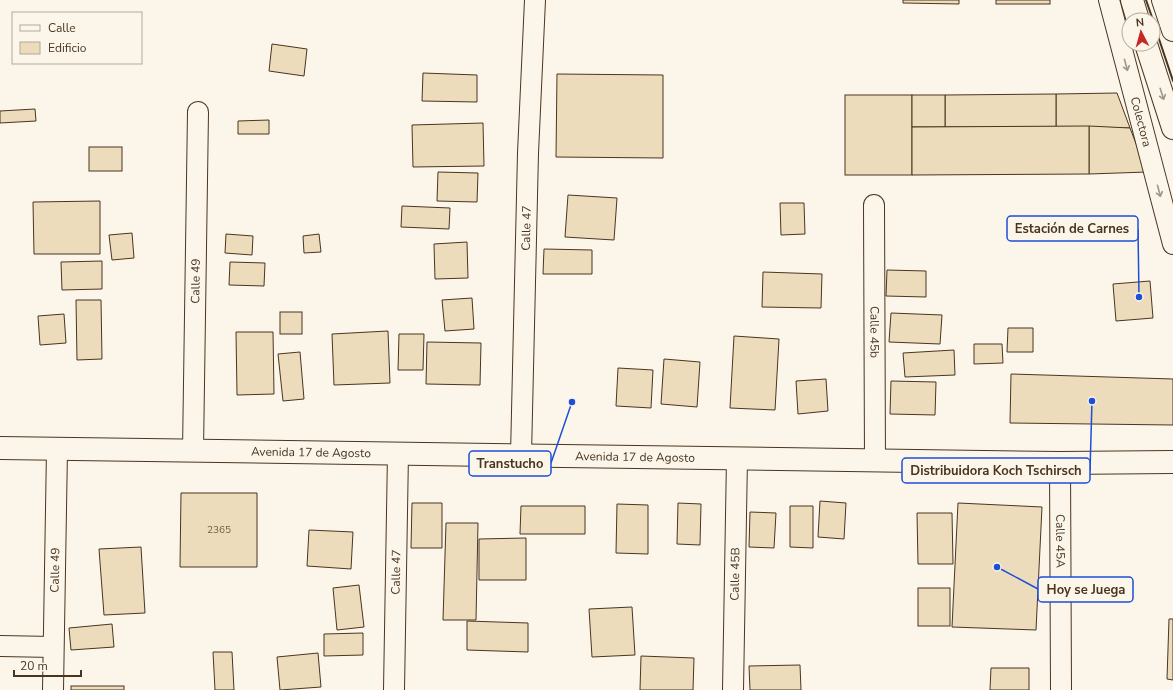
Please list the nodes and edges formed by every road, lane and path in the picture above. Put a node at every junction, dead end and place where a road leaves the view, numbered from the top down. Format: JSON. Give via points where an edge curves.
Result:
{"nodes":[{"id":1,"x":535,"y":0,"type":"edge"},
{"id":2,"x":1109,"y":0,"type":"edge"},
{"id":3,"x":1132,"y":0,"type":"edge"},
{"id":4,"x":1162,"y":0,"type":"edge"},
{"id":5,"x":1136,"y":12,"type":"edge"},
{"id":6,"x":1173,"y":30,"type":"edge"},
{"id":7,"x":1149,"y":52,"type":"edge"},
{"id":8,"x":198,"y":112,"type":"dead end"},
{"id":9,"x":1173,"y":128,"type":"edge"},
{"id":10,"x":874,"y":205,"type":"dead end"},
{"id":11,"x":1173,"y":244,"type":"edge"},
{"id":12,"x":0,"y":448,"type":"edge"},
{"id":13,"x":57,"y":449,"type":"junction"},
{"id":14,"x":194,"y":451,"type":"junction"},
{"id":15,"x":398,"y":453,"type":"junction"},
{"id":16,"x":521,"y":455,"type":"junction"},
{"id":17,"x":737,"y":458,"type":"junction"},
{"id":18,"x":875,"y":460,"type":"junction"},
{"id":19,"x":1173,"y":462,"type":"edge"},
{"id":20,"x":1060,"y":463,"type":"junction"},
{"id":21,"x":0,"y":646,"type":"edge"},
{"id":22,"x":53,"y":647,"type":"junction"},
{"id":23,"x":53,"y":690,"type":"edge"},
{"id":24,"x":394,"y":690,"type":"edge"},
{"id":25,"x":733,"y":690,"type":"edge"},
{"id":26,"x":1061,"y":690,"type":"edge"}],
"edges":[{"from":1,"to":16,"type":"street","name":"Calle 47","via":[[528,153]]},
{"from":2,"to":11,"type":"street","name":"Colectora","one_way":true},
{"from":3,"to":5,"type":"main road"},
{"from":4,"to":6,"type":"main road"},
{"from":7,"to":9,"type":"main road","one_way":true},
{"from":8,"to":14,"type":"street","name":"Calle 49"},
{"from":10,"to":18,"type":"street","name":"Calle 45b"},
{"from":12,"to":13,"type":"main road","name":"Avenida 17 de Agosto"},
{"from":13,"to":14,"type":"main road","name":"Avenida 17 de Agosto"},
{"from":13,"to":22,"type":"street","name":"Calle 49"},
{"from":14,"to":15,"type":"main road","name":"Avenida 17 de Agosto"},
{"from":15,"to":16,"type":"main road","name":"Avenida 17 de Agosto"},
{"from":15,"to":24,"type":"street","name":"Calle 47"},
{"from":16,"to":17,"type":"main road","name":"Avenida 17 de Agosto"},
{"from":17,"to":18,"type":"main road","name":"Avenida 17 de Agosto"},
{"from":17,"to":25,"type":"street","name":"Calle 45B"},
{"from":18,"to":20,"type":"main road","name":"Avenida 17 de Agosto"},
{"from":19,"to":20,"type":"main road","name":"Avenida 17 de Agosto"},
{"from":20,"to":26,"type":"street","name":"Calle 45A"},
{"from":21,"to":22,"type":"street"},
{"from":22,"to":23,"type":"street","name":"Calle 49"}]}
